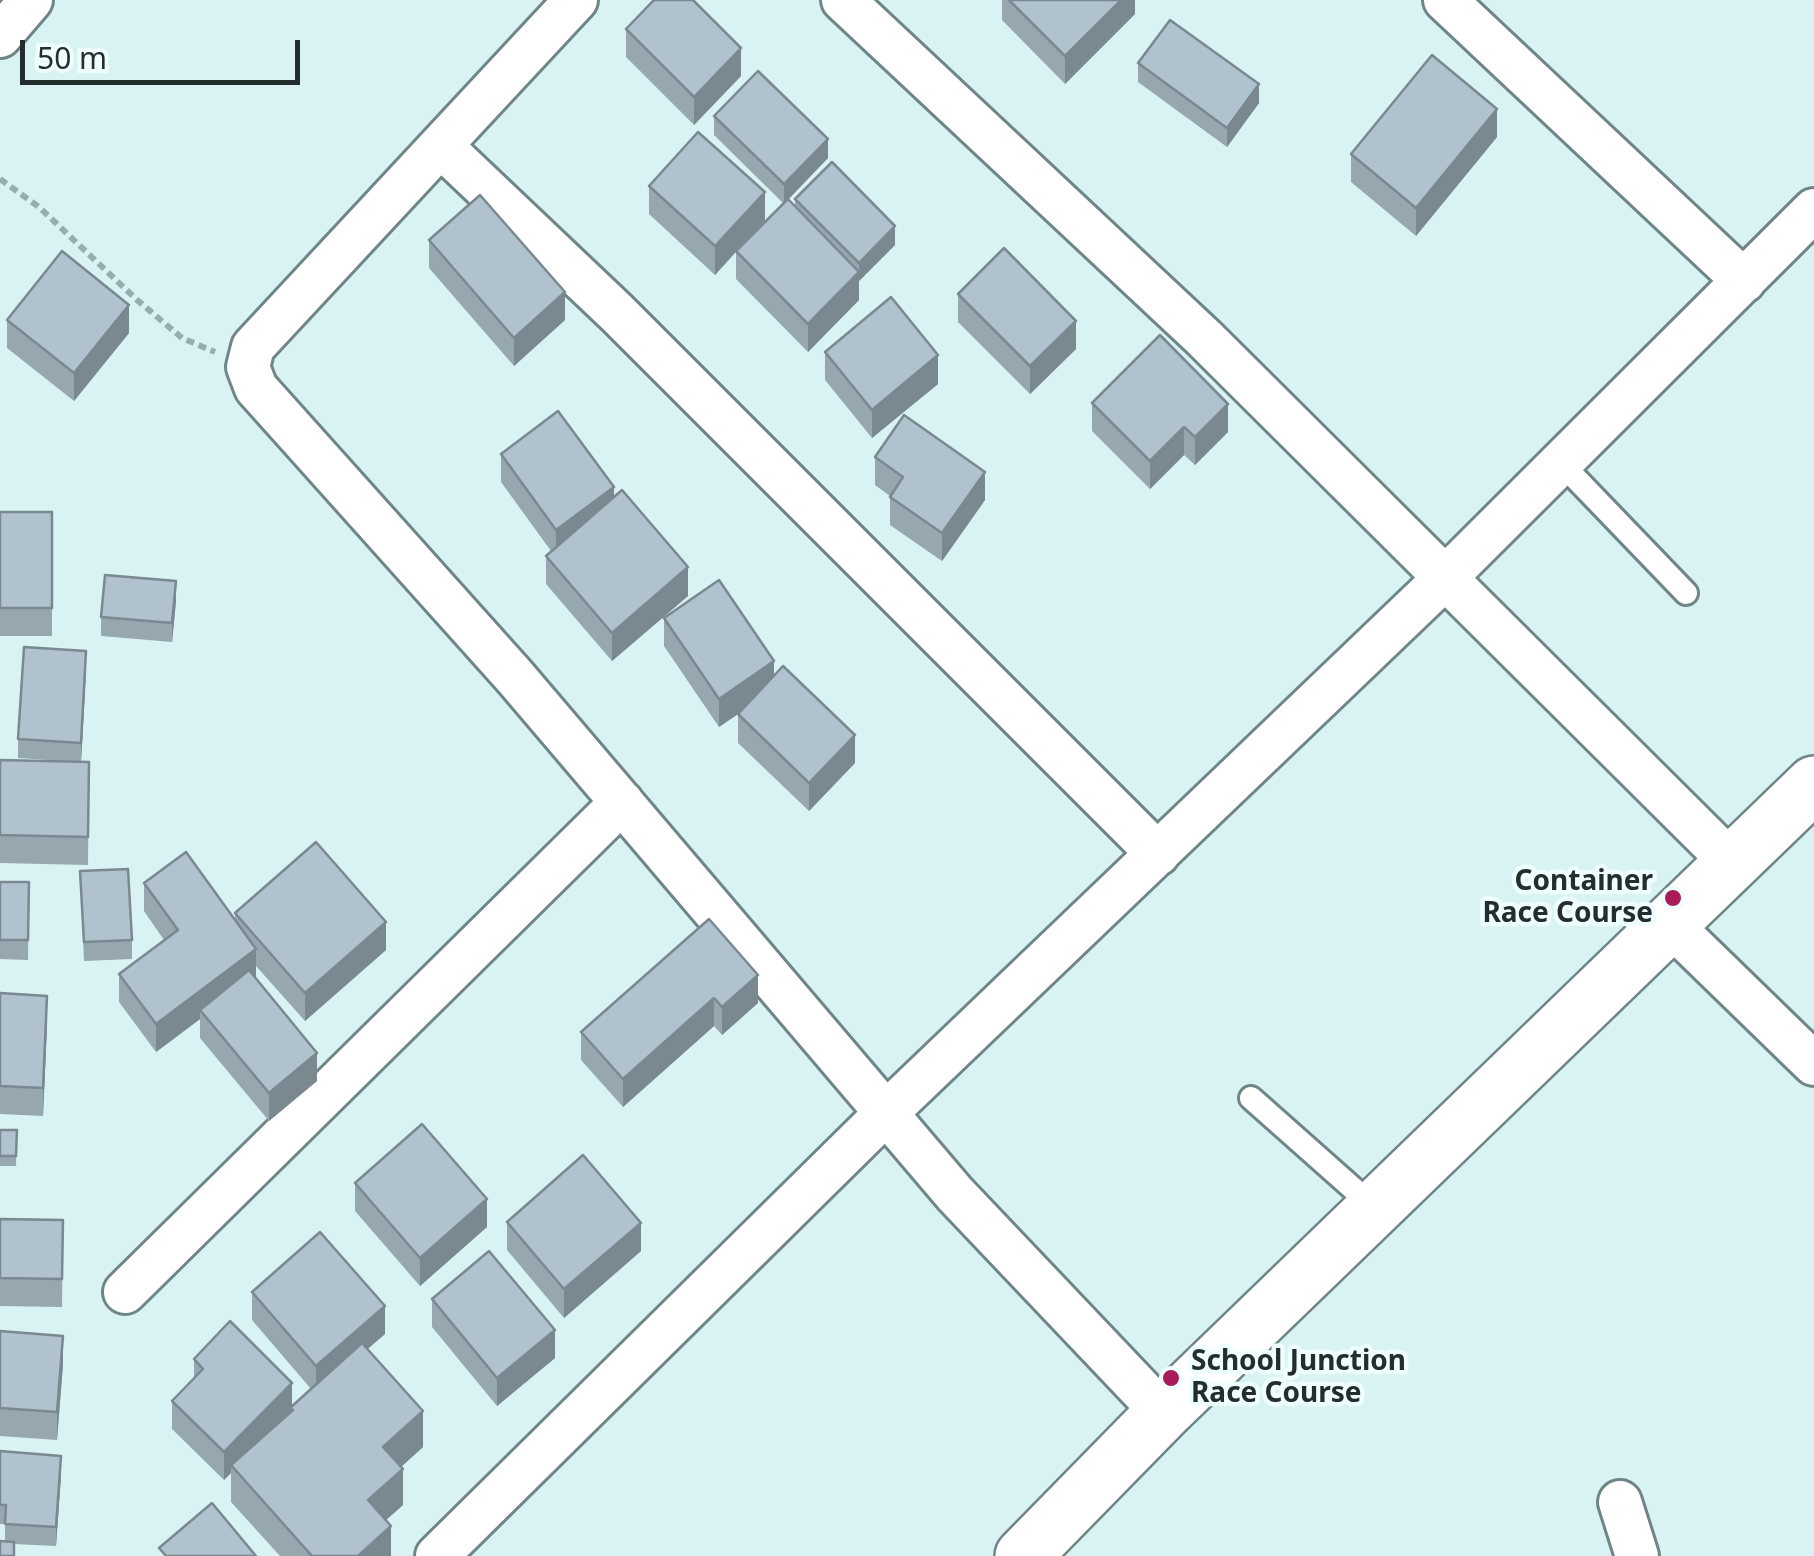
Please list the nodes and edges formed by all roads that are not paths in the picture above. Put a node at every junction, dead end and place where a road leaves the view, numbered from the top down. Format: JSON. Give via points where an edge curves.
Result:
{"nodes":[{"id":1,"x":32,"y":0,"type":"edge"},
{"id":2,"x":576,"y":0,"type":"edge"},
{"id":3,"x":844,"y":0,"type":"edge"},
{"id":4,"x":1445,"y":0,"type":"edge"},
{"id":5,"x":0,"y":36,"type":"edge"},
{"id":6,"x":441,"y":146,"type":"junction"},
{"id":7,"x":1814,"y":210,"type":"edge"},
{"id":8,"x":1744,"y":281,"type":"junction"},
{"id":9,"x":1561,"y":463,"type":"junction"},
{"id":10,"x":1444,"y":579,"type":"junction"},
{"id":11,"x":1686,"y":593,"type":"dead end"},
{"id":12,"x":1814,"y":784,"type":"edge"},
{"id":13,"x":622,"y":802,"type":"junction"},
{"id":14,"x":1158,"y":854,"type":"junction"},
{"id":15,"x":1733,"y":864,"type":"junction"},
{"id":16,"x":1670,"y":924,"type":"junction"},
{"id":17,"x":1814,"y":1064,"type":"edge"},
{"id":18,"x":1251,"y":1098,"type":"dead end"},
{"id":19,"x":885,"y":1114,"type":"junction"},
{"id":20,"x":1375,"y":1208,"type":"junction"},
{"id":21,"x":125,"y":1292,"type":"dead end"},
{"id":22,"x":1163,"y":1413,"type":"junction"},
{"id":23,"x":1620,"y":1502,"type":"dead end"},
{"id":24,"x":437,"y":1556,"type":"edge"},
{"id":25,"x":1023,"y":1556,"type":"edge"},
{"id":26,"x":1637,"y":1556,"type":"edge"}],
"edges":[{"from":1,"to":5,"type":"street"},
{"from":2,"to":6,"type":"street"},
{"from":3,"to":10,"type":"street","via":[[1204,338]]},
{"from":4,"to":8,"type":"street"},
{"from":6,"to":13,"type":"street","via":[[253,347],[248,367],[256,388]]},
{"from":6,"to":14,"type":"street","via":[[631,326]]},
{"from":7,"to":8,"type":"street"},
{"from":8,"to":9,"type":"street"},
{"from":9,"to":10,"type":"street"},
{"from":9,"to":11,"type":"lane"},
{"from":10,"to":14,"type":"street"},
{"from":10,"to":15,"type":"street"},
{"from":12,"to":15,"type":"street"},
{"from":13,"to":19,"type":"street"},
{"from":13,"to":21,"type":"street"},
{"from":14,"to":19,"type":"street"},
{"from":15,"to":16,"type":"street"},
{"from":16,"to":17,"type":"street"},
{"from":16,"to":20,"type":"street"},
{"from":18,"to":20,"type":"lane"},
{"from":19,"to":22,"type":"street"},
{"from":19,"to":24,"type":"street"},
{"from":20,"to":22,"type":"street"},
{"from":22,"to":25,"type":"street"},
{"from":23,"to":26,"type":"street"}]}
